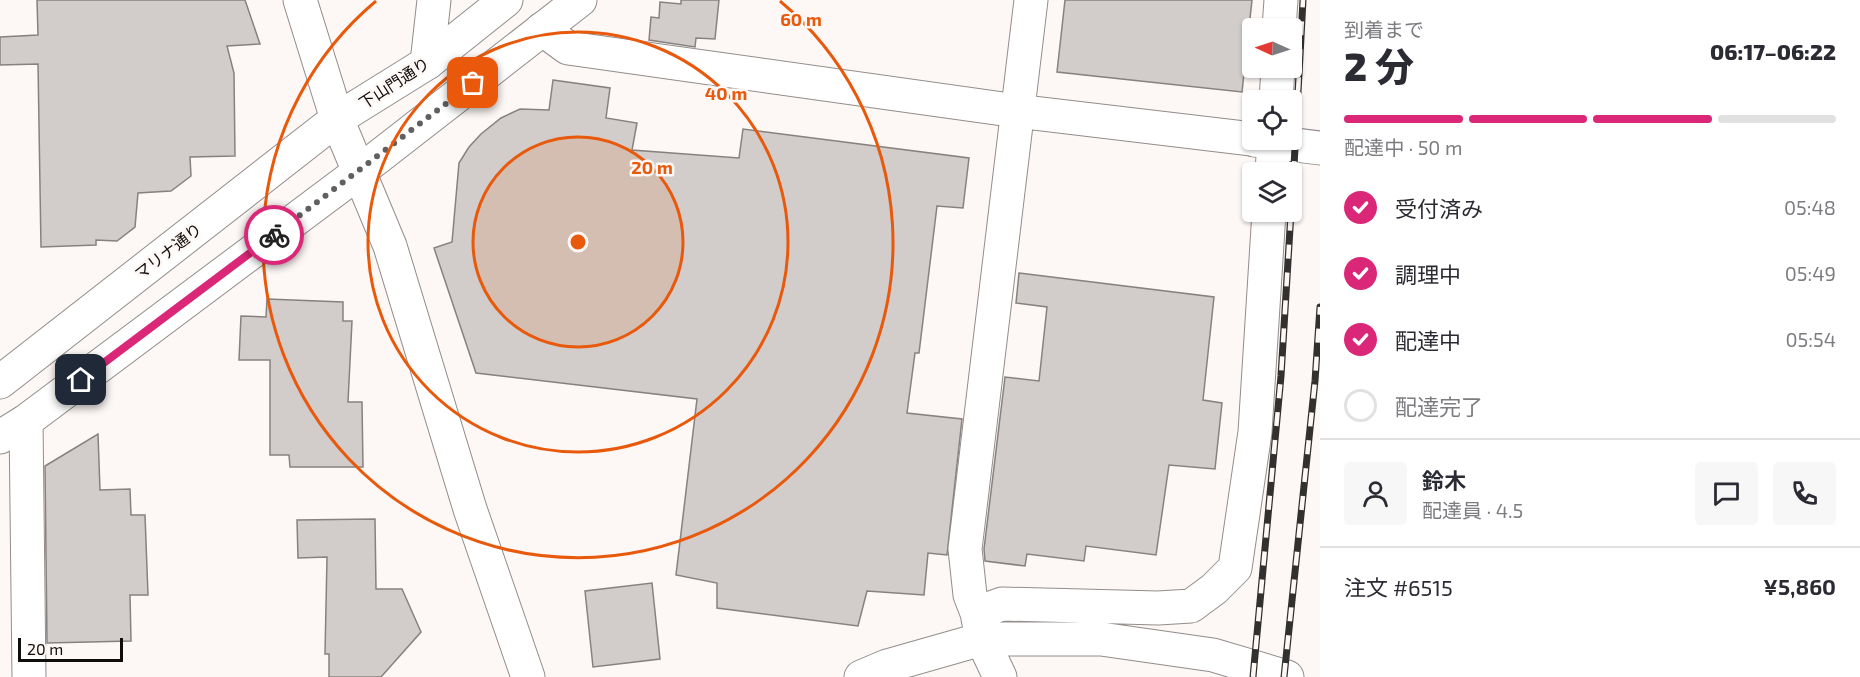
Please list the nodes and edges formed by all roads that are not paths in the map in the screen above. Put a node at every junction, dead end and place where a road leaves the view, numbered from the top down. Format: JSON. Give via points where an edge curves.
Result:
{"nodes":[{"id":1,"x":300,"y":0,"type":"edge"},
{"id":2,"x":434,"y":0,"type":"edge"},
{"id":3,"x":506,"y":0,"type":"edge"},
{"id":4,"x":580,"y":0,"type":"edge"},
{"id":5,"x":1031,"y":0,"type":"edge"},
{"id":6,"x":1281,"y":0,"type":"edge"},
{"id":7,"x":1280,"y":18,"type":"edge"},
{"id":8,"x":543,"y":29,"type":"junction"},
{"id":9,"x":427,"y":63,"type":"junction"},
{"id":10,"x":1017,"y":111,"type":"junction"},
{"id":11,"x":337,"y":119,"type":"junction"},
{"id":12,"x":1242,"y":144,"type":"edge"},
{"id":13,"x":1302,"y":148,"type":"edge"},
{"id":14,"x":1320,"y":148,"type":"edge"},
{"id":15,"x":358,"y":172,"type":"junction"},
{"id":16,"x":1268,"y":222,"type":"edge"},
{"id":17,"x":0,"y":382,"type":"edge"},
{"id":18,"x":13,"y":429,"type":"edge"},
{"id":19,"x":13,"y":552,"type":"edge"},
{"id":20,"x":979,"y":626,"type":"junction"},
{"id":21,"x":28,"y":677,"type":"edge"},
{"id":22,"x":528,"y":677,"type":"edge"},
{"id":23,"x":861,"y":677,"type":"edge"},
{"id":24,"x":1000,"y":677,"type":"edge"},
{"id":25,"x":1287,"y":677,"type":"edge"}],
"edges":[{"from":1,"to":11,"type":"street"},
{"from":2,"to":9,"type":"street"},
{"from":3,"to":9,"type":"street","name":"下山門通り"},
{"from":4,"to":8,"type":"street"},
{"from":5,"to":10,"type":"street"},
{"from":6,"to":7,"type":"street"},
{"from":8,"to":10,"type":"street","via":[[568,48]]},
{"from":8,"to":15,"type":"street"},
{"from":9,"to":11,"type":"street","name":"下山門通り"},
{"from":10,"to":12,"type":"street"},
{"from":10,"to":20,"type":"street","via":[[965,549],[970,595]]},
{"from":11,"to":15,"type":"street"},
{"from":11,"to":17,"type":"street","name":"マリナ通り"},
{"from":13,"to":14,"type":"street"},
{"from":15,"to":18,"type":"street"},
{"from":15,"to":22,"type":"street","via":[[390,246],[470,509]]},
{"from":16,"to":20,"type":"street","via":[[1255,432],[1235,568],[1191,606],[1002,604]]},
{"from":18,"to":19,"type":"street"},
{"from":19,"to":21,"type":"street"},
{"from":20,"to":23,"type":"street"},
{"from":20,"to":24,"type":"street"},
{"from":20,"to":25,"type":"street","via":[[1213,655]]}]}
